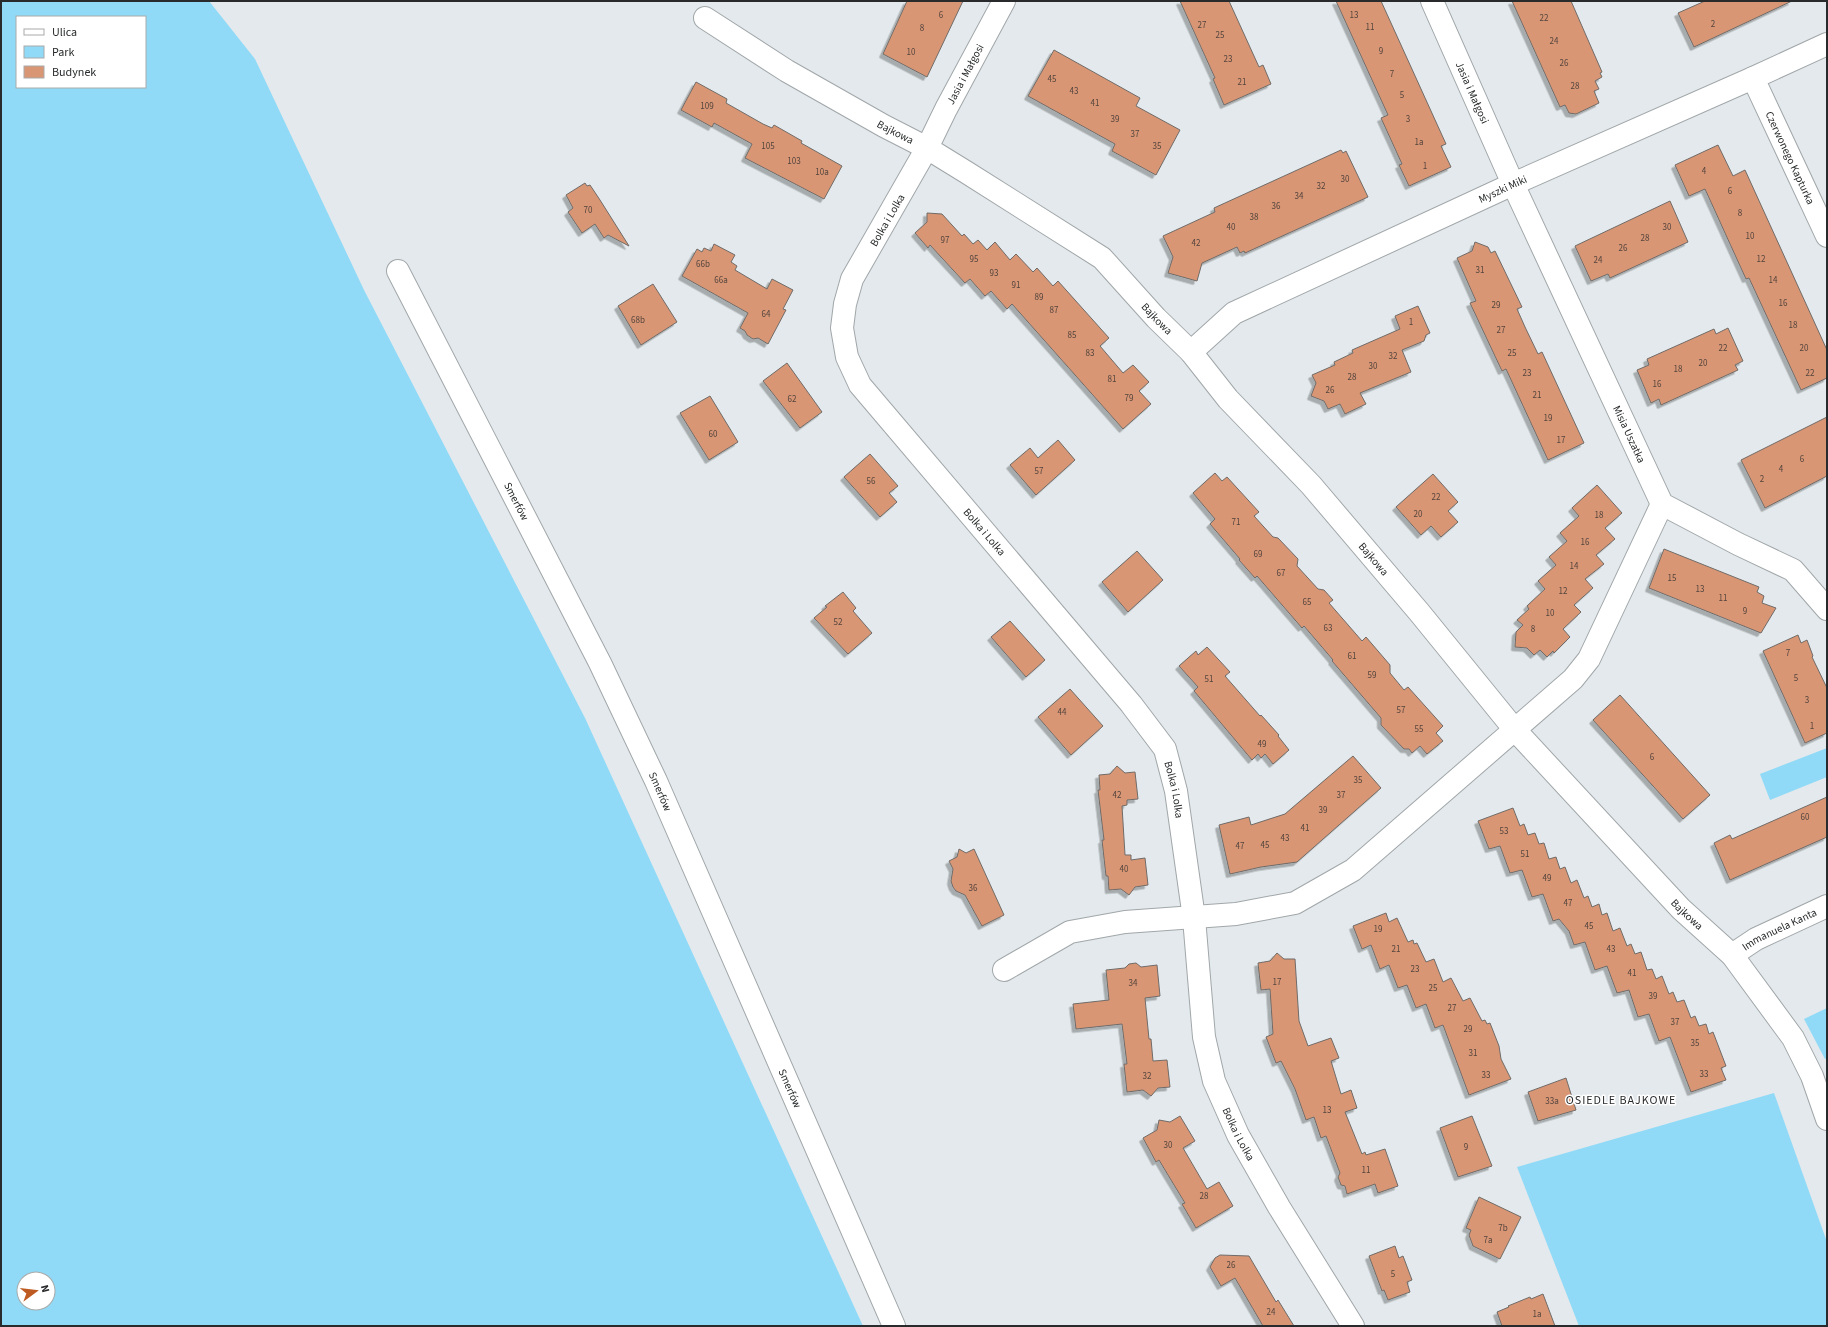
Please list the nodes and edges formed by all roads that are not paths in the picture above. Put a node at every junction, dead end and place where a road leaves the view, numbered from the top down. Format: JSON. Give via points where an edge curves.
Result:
{"nodes":[{"id":1,"x":1004,"y":1,"type":"edge"},
{"id":2,"x":1432,"y":1,"type":"edge"},
{"id":3,"x":705,"y":18,"type":"dead end"},
{"id":4,"x":1827,"y":44,"type":"edge"},
{"id":5,"x":1754,"y":78,"type":"junction"},
{"id":6,"x":927,"y":148,"type":"junction"},
{"id":7,"x":1513,"y":184,"type":"junction"},
{"id":8,"x":1827,"y":236,"type":"edge"},
{"id":9,"x":398,"y":271,"type":"dead end"},
{"id":10,"x":1190,"y":352,"type":"junction"},
{"id":11,"x":1662,"y":504,"type":"junction"},
{"id":12,"x":1827,"y":609,"type":"edge"},
{"id":13,"x":1515,"y":730,"type":"junction"},
{"id":14,"x":1827,"y":906,"type":"edge"},
{"id":15,"x":1194,"y":918,"type":"junction"},
{"id":16,"x":1732,"y":955,"type":"junction"},
{"id":17,"x":1004,"y":970,"type":"dead end"},
{"id":18,"x":1827,"y":1119,"type":"edge"},
{"id":19,"x":894,"y":1326,"type":"edge"},
{"id":20,"x":1353,"y":1326,"type":"edge"}],
"edges":[{"from":1,"to":6,"type":"street","name":"Jasia i Małgosi"},
{"from":2,"to":7,"type":"street","name":"Jasia i Małgosi"},
{"from":3,"to":6,"type":"street","name":"Bajkowa","via":[[787,71]]},
{"from":4,"to":5,"type":"street","name":"Myszki Miki"},
{"from":5,"to":7,"type":"street","name":"Myszki Miki"},
{"from":5,"to":8,"type":"street","name":"Czerwonego Kapturka"},
{"from":6,"to":10,"type":"street","name":"Bajkowa","via":[[1102,258]]},
{"from":6,"to":15,"type":"street","name":"Bolka i Lolka","via":[[852,279],[842,328],[847,357],[860,385],[1131,704],[1165,749],[1176,791]]},
{"from":7,"to":10,"type":"street","name":"Myszki Miki","via":[[1234,313]]},
{"from":7,"to":11,"type":"street","name":"Misia Uszatka"},
{"from":9,"to":19,"type":"street","name":"Smerfów","via":[[600,663],[656,781]]},
{"from":10,"to":13,"type":"street","name":"Bajkowa","via":[[1228,399],[1316,491]]},
{"from":11,"to":12,"type":"street","via":[[1794,570]]},
{"from":11,"to":13,"type":"street","via":[[1589,660],[1573,680]]},
{"from":13,"to":15,"type":"street","via":[[1353,870],[1295,903],[1236,914]]},
{"from":13,"to":16,"type":"street","name":"Bajkowa","via":[[1681,910]]},
{"from":14,"to":16,"type":"street","name":"Immanuela Kanta","via":[[1756,940]]},
{"from":15,"to":17,"type":"street","via":[[1125,922],[1070,932]]},
{"from":15,"to":20,"type":"street","name":"Bolka i Lolka","via":[[1204,1037],[1214,1081],[1238,1135],[1279,1207]]},
{"from":16,"to":18,"type":"street","name":"Bajkowa","via":[[1793,1038],[1812,1076]]}]}
